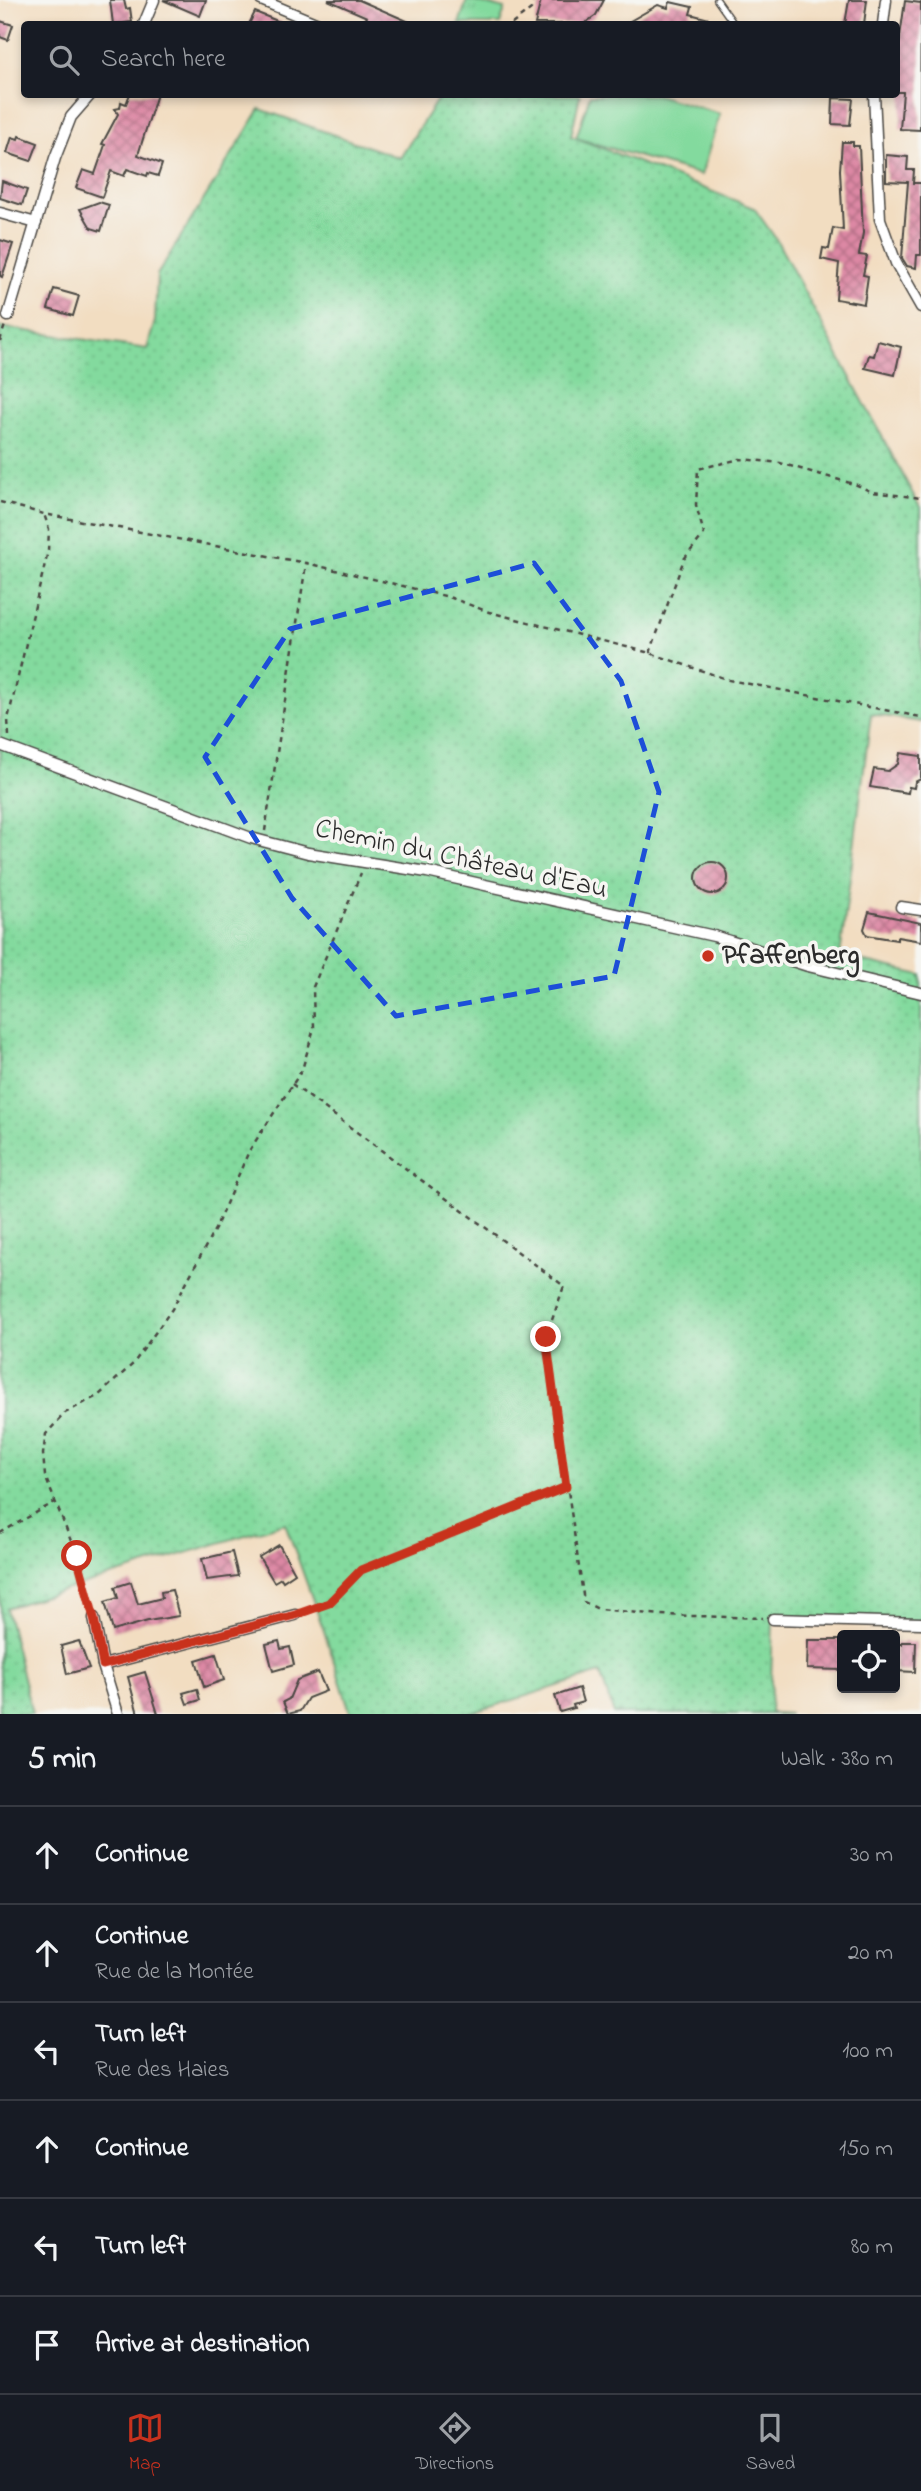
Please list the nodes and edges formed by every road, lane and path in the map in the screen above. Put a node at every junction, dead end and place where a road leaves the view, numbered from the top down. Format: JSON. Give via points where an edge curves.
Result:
{"nodes":[{"id":1,"x":154,"y":0,"type":"edge"},
{"id":2,"x":261,"y":0,"type":"edge"},
{"id":3,"x":533,"y":0,"type":"edge"},
{"id":4,"x":718,"y":0,"type":"edge"},
{"id":5,"x":886,"y":0,"type":"edge"},
{"id":6,"x":145,"y":21,"type":"edge"},
{"id":7,"x":311,"y":21,"type":"edge"},
{"id":8,"x":516,"y":21,"type":"edge"},
{"id":9,"x":732,"y":21,"type":"edge"},
{"id":10,"x":883,"y":21,"type":"edge"},
{"id":11,"x":88,"y":98,"type":"edge"},
{"id":12,"x":874,"y":98,"type":"edge"},
{"id":13,"x":0,"y":213,"type":"edge"},
{"id":14,"x":36,"y":223,"type":"junction"},
{"id":15,"x":921,"y":307,"type":"edge"},
{"id":16,"x":8,"y":316,"type":"dead end"},
{"id":17,"x":921,"y":499,"type":"edge"},
{"id":18,"x":0,"y":502,"type":"edge"},
{"id":19,"x":44,"y":514,"type":"junction"},
{"id":20,"x":306,"y":563,"type":"junction"},
{"id":21,"x":650,"y":653,"type":"junction"},
{"id":22,"x":921,"y":717,"type":"edge"},
{"id":23,"x":5,"y":746,"type":"edge"},
{"id":24,"x":263,"y":841,"type":"junction"},
{"id":25,"x":365,"y":860,"type":"junction"},
{"id":26,"x":901,"y":907,"type":"dead end"},
{"id":27,"x":921,"y":910,"type":"edge"},
{"id":28,"x":921,"y":993,"type":"edge"},
{"id":29,"x":292,"y":1084,"type":"junction"},
{"id":30,"x":566,"y":1487,"type":"junction"},
{"id":31,"x":55,"y":1502,"type":"junction"},
{"id":32,"x":0,"y":1534,"type":"edge"},
{"id":33,"x":295,"y":1615,"type":"joint"},
{"id":34,"x":94,"y":1618,"type":"joint"},
{"id":35,"x":773,"y":1619,"type":"joint"},
{"id":36,"x":921,"y":1623,"type":"edge"},
{"id":37,"x":103,"y":1665,"type":"junction"},
{"id":38,"x":118,"y":1714,"type":"edge"}],
"edges":[{"from":1,"to":6,"type":"street"},
{"from":2,"to":7,"type":"street"},
{"from":3,"to":8,"type":"path","via":[[531,9]]},
{"from":4,"to":9,"type":"lane"},
{"from":5,"to":10,"type":"street"},
{"from":11,"to":14,"type":"street","via":[[71,117]]},
{"from":12,"to":15,"type":"street","via":[[880,219],[896,262]]},
{"from":13,"to":14,"type":"street"},
{"from":14,"to":16,"type":"street"},
{"from":17,"to":21,"type":"path","via":[[872,492],[780,463],[740,459],[698,469],[696,506],[704,534],[684,559]]},
{"from":18,"to":19,"type":"path"},
{"from":19,"to":20,"type":"path"},
{"from":19,"to":23,"type":"path","via":[[48,551]]},
{"from":20,"to":21,"type":"path"},
{"from":20,"to":24,"type":"path"},
{"from":21,"to":22,"type":"path","via":[[729,680]]},
{"from":23,"to":24,"type":"street","name":"Chemin du Château d'Eau"},
{"from":24,"to":25,"type":"street","name":"Chemin du Château d'Eau"},
{"from":25,"to":28,"type":"street","name":"Chemin du Château d'Eau","via":[[714,936],[808,966]]},
{"from":25,"to":29,"type":"path","via":[[313,987],[314,1028],[302,1070]]},
{"from":26,"to":27,"type":"street"},
{"from":29,"to":30,"type":"path","via":[[564,1286],[546,1337]]},
{"from":29,"to":31,"type":"path","via":[[249,1151],[215,1229],[172,1309],[133,1364],[99,1395],[65,1413],[46,1434],[43,1454]]},
{"from":30,"to":33,"type":"path","via":[[361,1570],[329,1603]]},
{"from":30,"to":35,"type":"path","via":[[584,1602],[598,1609],[661,1615]]},
{"from":31,"to":32,"type":"path"},
{"from":31,"to":34,"type":"path","via":[[77,1556]]},
{"from":33,"to":37,"type":"street"},
{"from":34,"to":37,"type":"street"},
{"from":35,"to":36,"type":"street"},
{"from":37,"to":38,"type":"street"}]}
